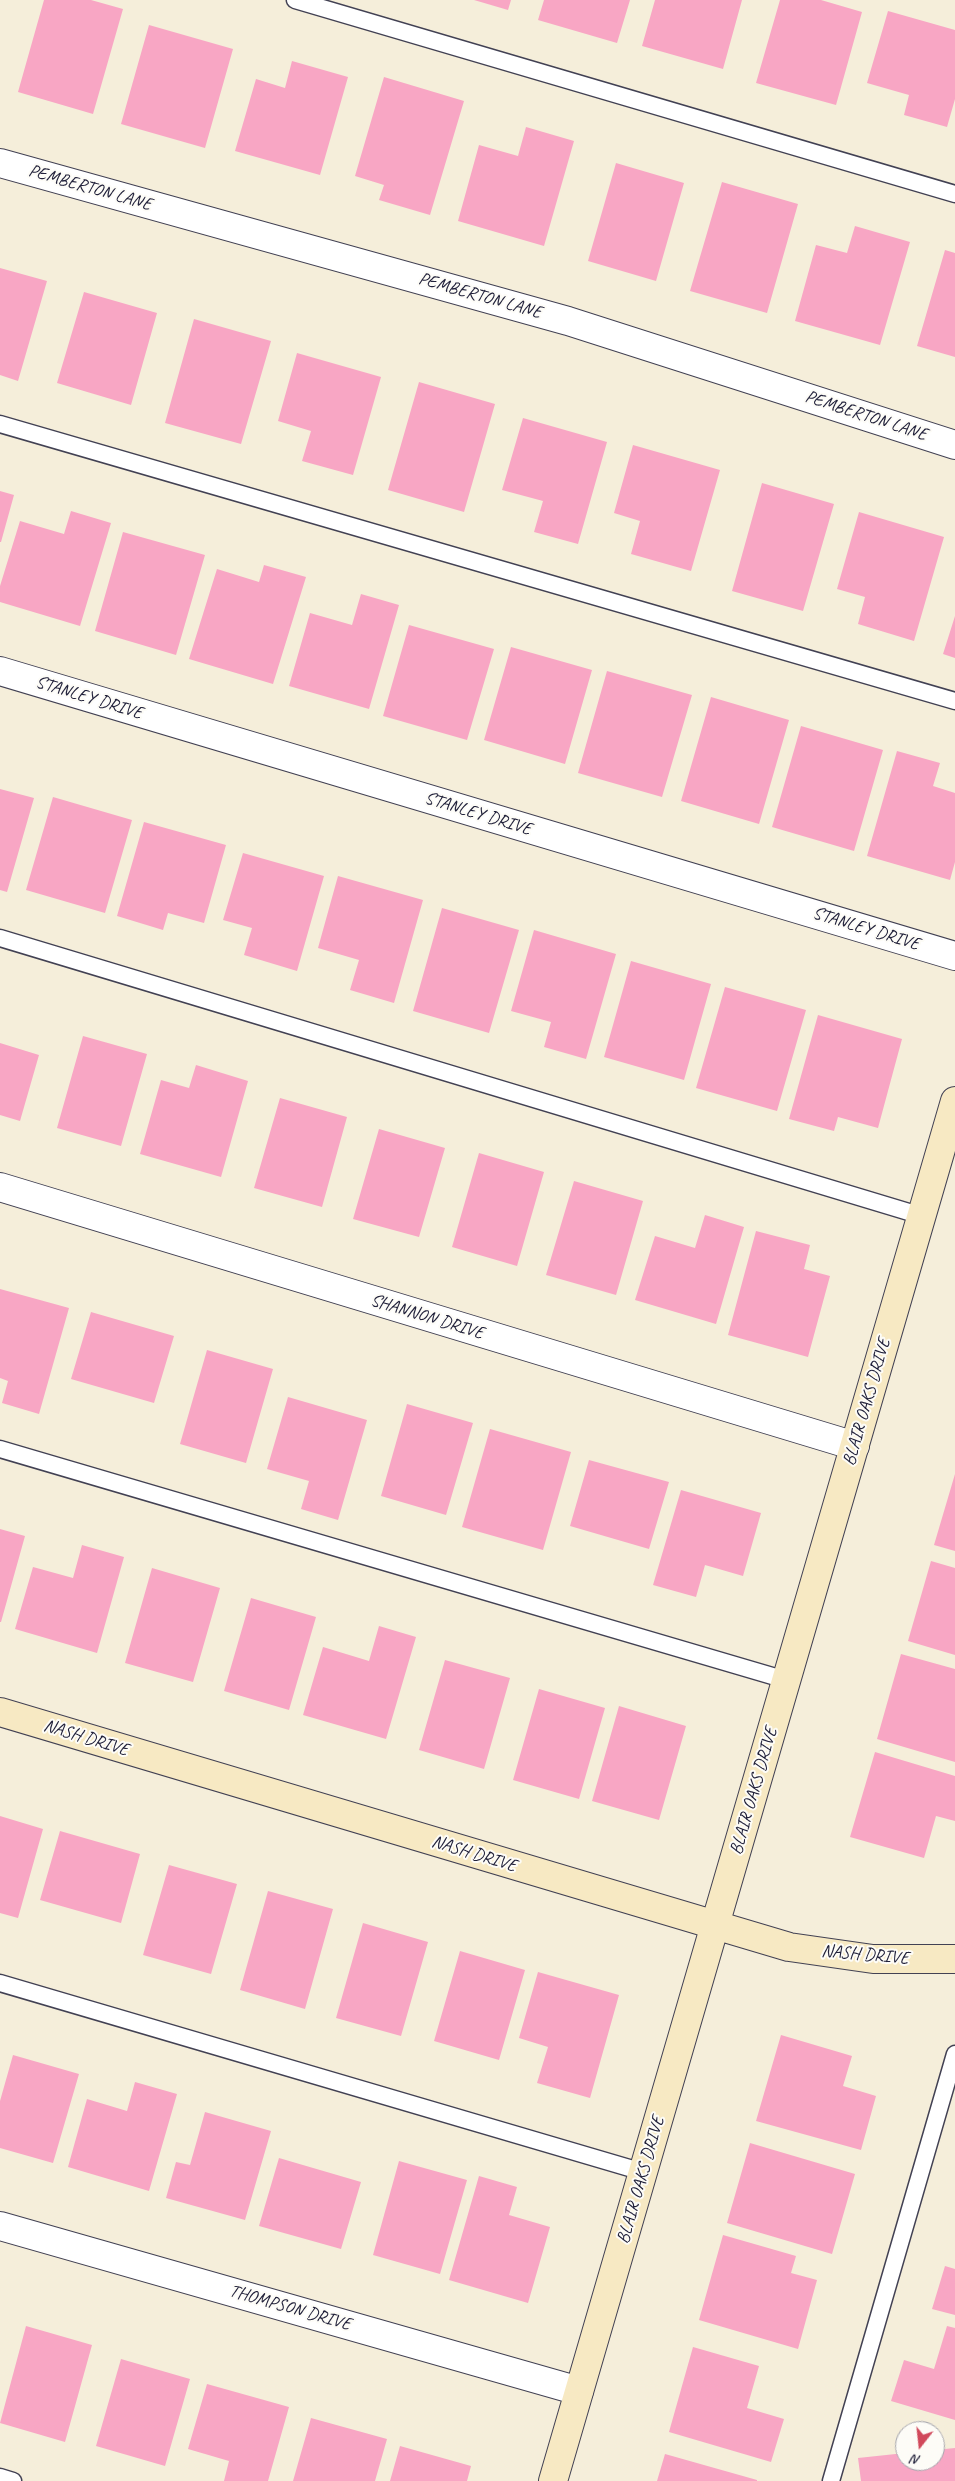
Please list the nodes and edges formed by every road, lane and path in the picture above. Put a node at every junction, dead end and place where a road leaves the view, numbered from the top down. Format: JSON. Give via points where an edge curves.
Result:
{"nodes":[{"id":1,"x":295,"y":0,"type":"edge"},
{"id":2,"x":0,"y":163,"type":"edge"},
{"id":3,"x":955,"y":194,"type":"edge"},
{"id":4,"x":0,"y":424,"type":"edge"},
{"id":5,"x":955,"y":445,"type":"edge"},
{"id":6,"x":0,"y":672,"type":"edge"},
{"id":7,"x":955,"y":701,"type":"edge"},
{"id":8,"x":0,"y":938,"type":"edge"},
{"id":9,"x":955,"y":956,"type":"edge"},
{"id":10,"x":955,"y":1101,"type":"edge"},
{"id":11,"x":0,"y":1187,"type":"edge"},
{"id":12,"x":922,"y":1216,"type":"junction"},
{"id":13,"x":854,"y":1446,"type":"junction"},
{"id":14,"x":0,"y":1449,"type":"edge"},
{"id":15,"x":786,"y":1680,"type":"junction"},
{"id":16,"x":0,"y":1712,"type":"edge"},
{"id":17,"x":714,"y":1926,"type":"junction"},
{"id":18,"x":955,"y":1959,"type":"edge"},
{"id":19,"x":0,"y":1983,"type":"edge"},
{"id":20,"x":955,"y":2054,"type":"edge"},
{"id":21,"x":643,"y":2172,"type":"junction"},
{"id":22,"x":0,"y":2226,"type":"edge"},
{"id":23,"x":579,"y":2391,"type":"junction"},
{"id":24,"x":0,"y":2477,"type":"edge"},
{"id":25,"x":13,"y":2481,"type":"edge"},
{"id":26,"x":553,"y":2481,"type":"edge"},
{"id":27,"x":831,"y":2481,"type":"edge"}],
"edges":[{"from":1,"to":3,"type":"lane"},
{"from":2,"to":5,"type":"street","name":"PEMBERTON LANE","via":[[568,321]]},
{"from":4,"to":7,"type":"lane"},
{"from":6,"to":9,"type":"street","name":"STANLEY DRIVE"},
{"from":8,"to":12,"type":"lane"},
{"from":10,"to":12,"type":"street","name":"BLAIR OAKS DRIVE"},
{"from":11,"to":13,"type":"street","name":"SHANNON DRIVE"},
{"from":12,"to":13,"type":"street","name":"BLAIR OAKS DRIVE"},
{"from":13,"to":15,"type":"street","name":"BLAIR OAKS DRIVE"},
{"from":14,"to":15,"type":"lane"},
{"from":15,"to":17,"type":"street","name":"BLAIR OAKS DRIVE"},
{"from":16,"to":17,"type":"street","name":"NASH DRIVE"},
{"from":17,"to":18,"type":"street","name":"NASH DRIVE","via":[[789,1947],[874,1959]]},
{"from":17,"to":21,"type":"street","name":"BLAIR OAKS DRIVE"},
{"from":19,"to":21,"type":"lane"},
{"from":20,"to":27,"type":"lane"},
{"from":21,"to":23,"type":"street","name":"BLAIR OAKS DRIVE"},
{"from":22,"to":23,"type":"street","name":"THOMPSON DRIVE"},
{"from":23,"to":26,"type":"street","name":"BLAIR OAKS DRIVE"},
{"from":24,"to":25,"type":"lane"}]}
